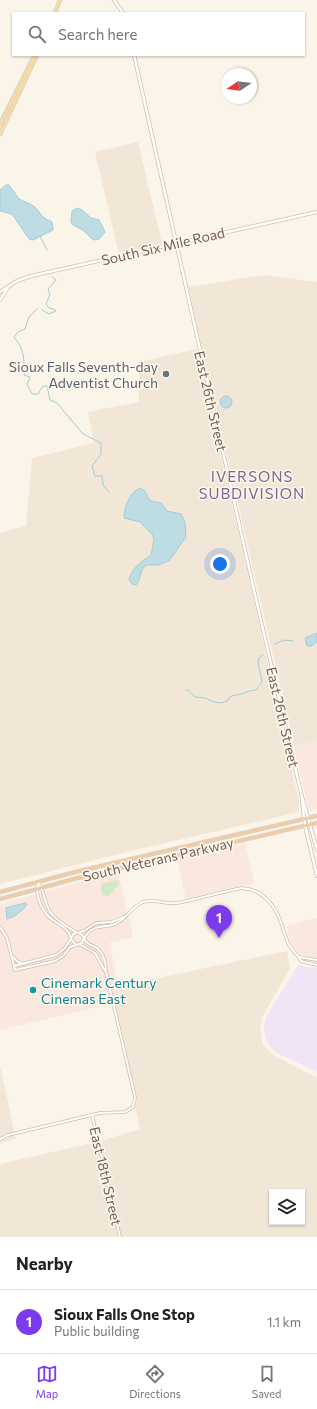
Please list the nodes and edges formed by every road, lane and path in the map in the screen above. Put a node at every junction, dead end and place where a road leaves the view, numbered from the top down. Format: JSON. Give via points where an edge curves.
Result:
{"nodes":[{"id":1,"x":60,"y":0,"type":"edge"},
{"id":2,"x":63,"y":0,"type":"edge"},
{"id":3,"x":114,"y":0,"type":"edge"},
{"id":4,"x":56,"y":11,"type":"edge"},
{"id":5,"x":122,"y":12,"type":"edge"},
{"id":6,"x":35,"y":56,"type":"edge"},
{"id":7,"x":36,"y":56,"type":"edge"},
{"id":8,"x":134,"y":56,"type":"edge"},
{"id":9,"x":0,"y":124,"type":"edge"},
{"id":10,"x":0,"y":134,"type":"edge"},
{"id":11,"x":317,"y":212,"type":"edge"},
{"id":12,"x":176,"y":243,"type":"junction"},
{"id":13,"x":11,"y":284,"type":"junction"},
{"id":14,"x":0,"y":292,"type":"edge"},
{"id":15,"x":0,"y":300,"type":"edge"},
{"id":16,"x":301,"y":793,"type":"junction"},
{"id":17,"x":317,"y":816,"type":"edge"},
{"id":18,"x":309,"y":818,"type":"junction"},
{"id":19,"x":304,"y":819,"type":"junction"},
{"id":20,"x":317,"y":823,"type":"edge"},
{"id":21,"x":311,"y":824,"type":"junction"},
{"id":22,"x":305,"y":825,"type":"junction"},
{"id":23,"x":317,"y":850,"type":"edge"},
{"id":24,"x":317,"y":876,"type":"edge"},
{"id":25,"x":38,"y":882,"type":"junction"},
{"id":26,"x":42,"y":887,"type":"junction"},
{"id":27,"x":37,"y":888,"type":"junction"},
{"id":28,"x":0,"y":892,"type":"edge"},
{"id":29,"x":0,"y":899,"type":"edge"},
{"id":30,"x":125,"y":916,"type":"junction"},
{"id":31,"x":0,"y":927,"type":"edge"},
{"id":32,"x":78,"y":932,"type":"junction"},
{"id":33,"x":71,"y":938,"type":"junction"},
{"id":34,"x":84,"y":939,"type":"junction"},
{"id":35,"x":76,"y":945,"type":"junction"},
{"id":36,"x":79,"y":945,"type":"junction"},
{"id":37,"x":11,"y":952,"type":"junction"},
{"id":38,"x":299,"y":957,"type":"junction"},
{"id":39,"x":317,"y":960,"type":"edge"},
{"id":40,"x":27,"y":964,"type":"junction"},
{"id":41,"x":317,"y":965,"type":"edge"},
{"id":42,"x":14,"y":966,"type":"junction"},
{"id":43,"x":106,"y":972,"type":"junction"},
{"id":44,"x":91,"y":1115,"type":"junction"},
{"id":45,"x":0,"y":1139,"type":"edge"},
{"id":46,"x":120,"y":1237,"type":"edge"}],
"edges":[{"from":1,"to":4,"type":"main road"},
{"from":2,"to":4,"type":"main road"},
{"from":3,"to":5,"type":"main road"},
{"from":6,"to":9,"type":"main road"},
{"from":7,"to":10,"type":"main road"},
{"from":8,"to":12,"type":"main road","name":"East 26th Street"},
{"from":11,"to":12,"type":"main road","name":"South Six Mile Road"},
{"from":12,"to":13,"type":"main road","name":"South Six Mile Road","via":[[31,276]]},
{"from":12,"to":16,"type":"main road","name":"East 26th Street"},
{"from":13,"to":14,"type":"main road","name":"South Six Mile Road"},
{"from":13,"to":15,"type":"main road"},
{"from":16,"to":18,"type":"main road","name":"East 26th Street"},
{"from":16,"to":19,"type":"main road","name":"East 26th Street"},
{"from":17,"to":18,"type":"highway","name":"South Veterans Parkway"},
{"from":18,"to":19,"type":"highway","name":"South Veterans Parkway"},
{"from":18,"to":21,"type":"main road","name":"East 26th Street"},
{"from":19,"to":22,"type":"main road","name":"East 26th Street"},
{"from":19,"to":25,"type":"highway","name":"South Veterans Parkway"},
{"from":20,"to":21,"type":"highway","name":"South Veterans Parkway"},
{"from":21,"to":22,"type":"highway","name":"South Veterans Parkway"},
{"from":21,"to":23,"type":"main road","name":"East 26th Street"},
{"from":22,"to":24,"type":"main road","name":"East 26th Street"},
{"from":22,"to":26,"type":"highway","name":"South Veterans Parkway"},
{"from":25,"to":26,"type":"street"},
{"from":25,"to":27,"type":"street"},
{"from":25,"to":28,"type":"highway","name":"South Veterans Parkway"},
{"from":26,"to":27,"type":"highway","name":"South Veterans Parkway"},
{"from":26,"to":32,"type":"street","via":[[50,912]]},
{"from":27,"to":29,"type":"highway","name":"South Veterans Parkway"},
{"from":27,"to":33,"type":"street","via":[[45,912],[67,929]]},
{"from":30,"to":32,"type":"street","via":[[112,922],[94,924]]},
{"from":30,"to":34,"type":"street","via":[[114,925],[94,928]]},
{"from":30,"to":38,"type":"street","via":[[136,906],[147,901],[177,903],[247,888],[261,894],[274,907],[289,945]]},
{"from":31,"to":37,"type":"street","via":[[6,935]]},
{"from":32,"to":33,"type":"street"},
{"from":32,"to":34,"type":"street"},
{"from":33,"to":35,"type":"street"},
{"from":33,"to":40,"type":"street","via":[[58,954]]},
{"from":34,"to":36,"type":"street"},
{"from":34,"to":43,"type":"street","via":[[101,953]]},
{"from":35,"to":36,"type":"street"},
{"from":35,"to":42,"type":"street","via":[[70,947],[55,961],[15,970]]},
{"from":36,"to":43,"type":"street","via":[[95,953]]},
{"from":37,"to":40,"type":"street","via":[[17,962]]},
{"from":37,"to":42,"type":"street"},
{"from":38,"to":39,"type":"street"},
{"from":38,"to":41,"type":"street","via":[[301,961]]},
{"from":40,"to":42,"type":"street"},
{"from":43,"to":44,"type":"street","via":[[135,1097],[133,1107],[128,1111]]},
{"from":44,"to":45,"type":"street"},
{"from":44,"to":46,"type":"street","name":"East 18th Street"}]}
